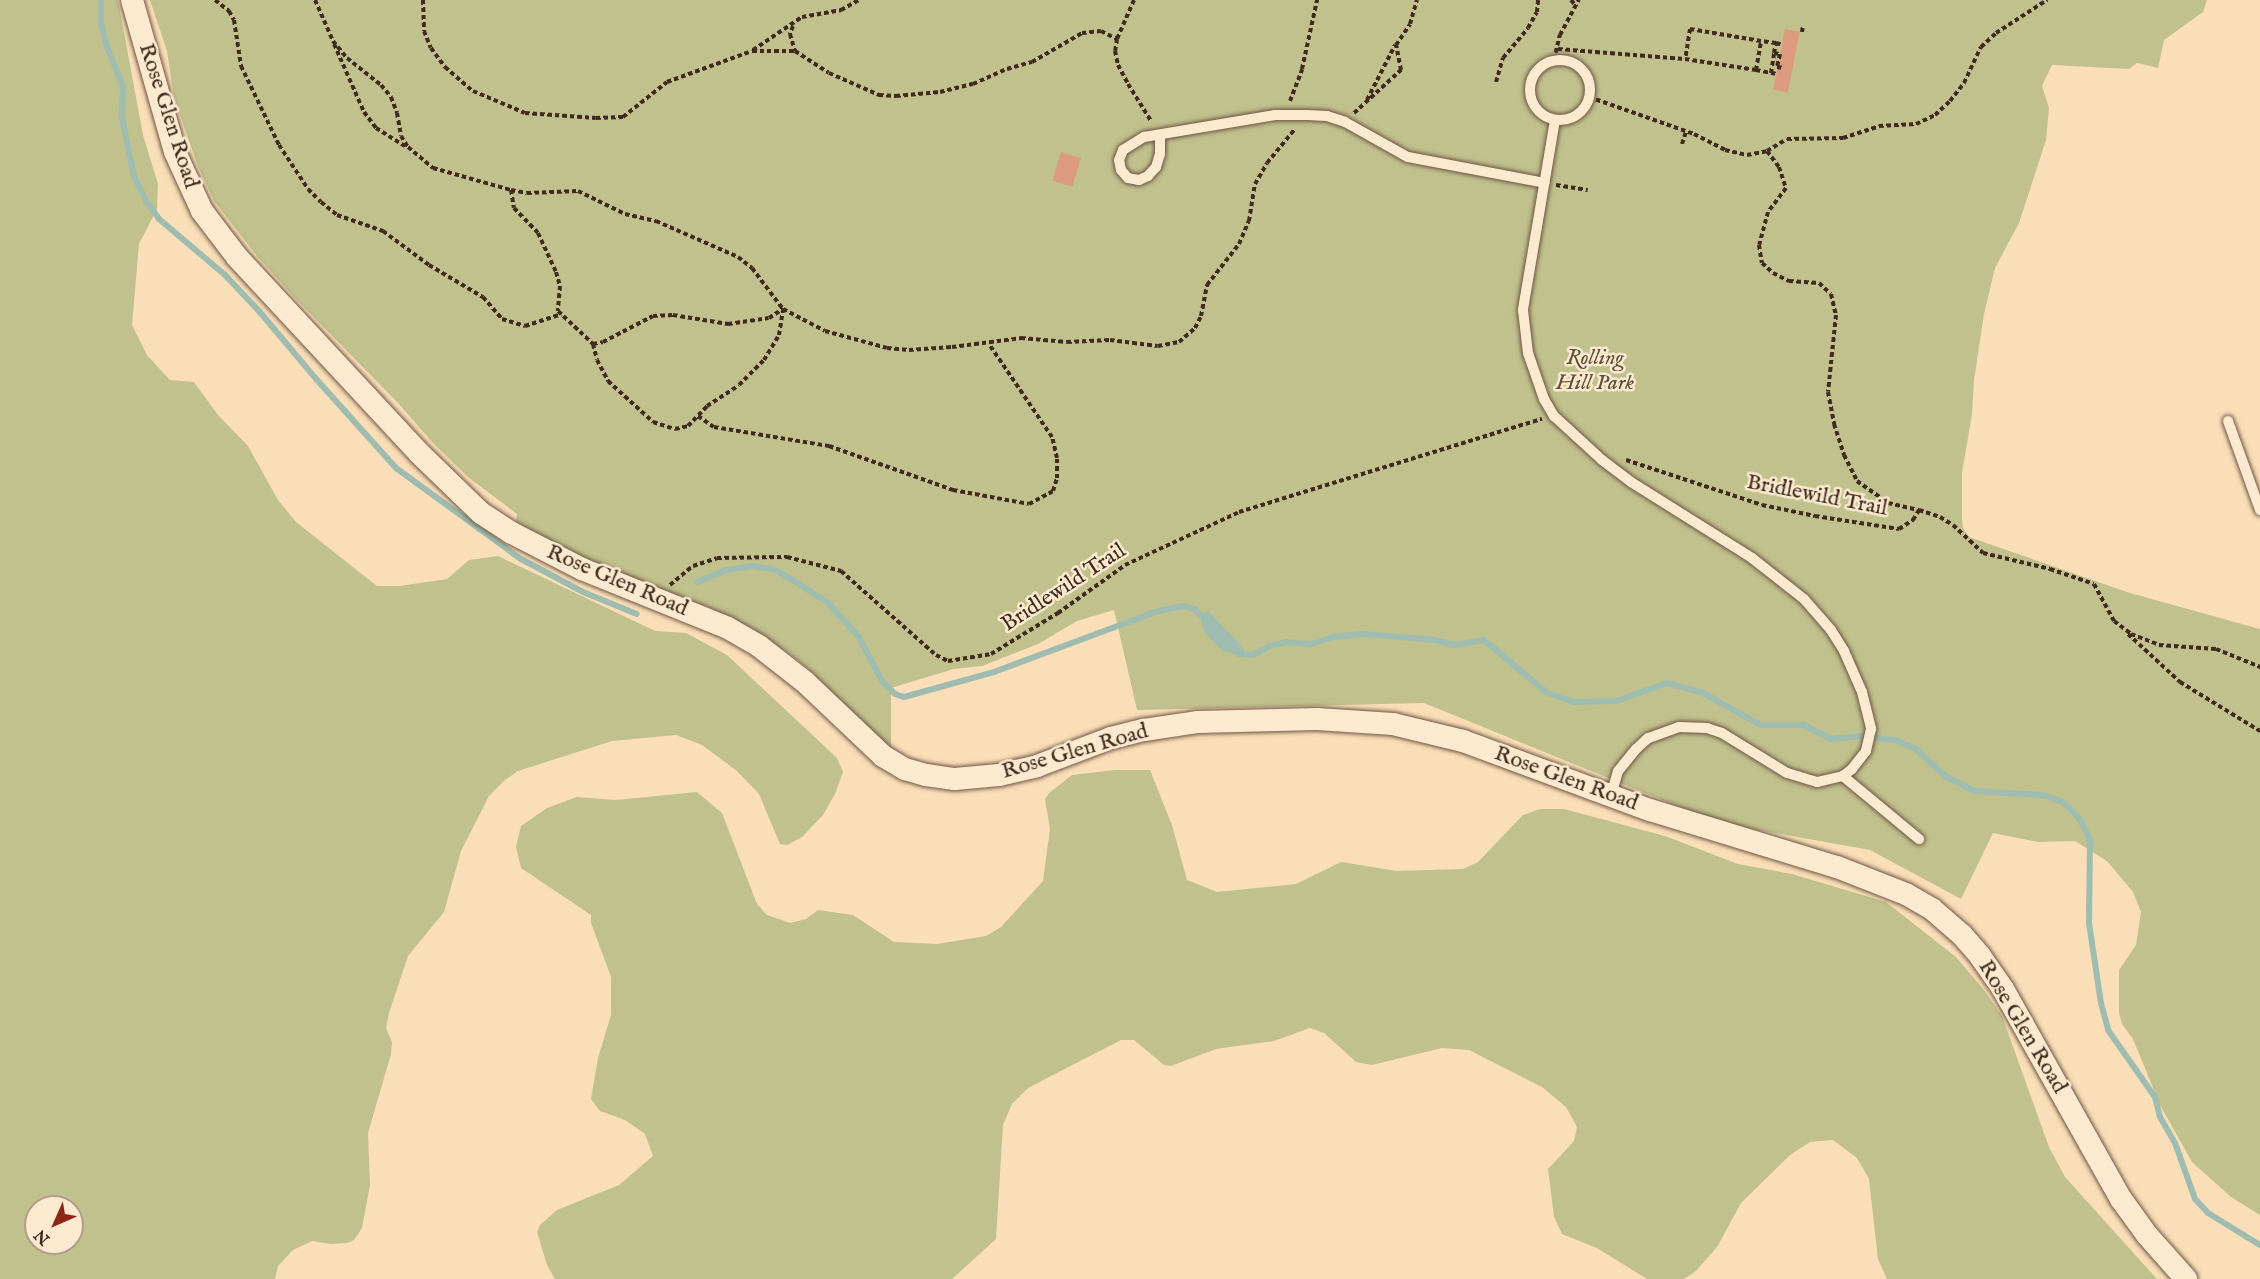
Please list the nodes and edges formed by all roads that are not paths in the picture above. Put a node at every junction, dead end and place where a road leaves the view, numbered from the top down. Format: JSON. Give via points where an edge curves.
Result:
{"nodes":[{"id":1,"x":132,"y":0,"type":"edge"},
{"id":2,"x":1555,"y":120,"type":"junction"},
{"id":3,"x":1160,"y":135,"type":"junction"},
{"id":4,"x":1545,"y":183,"type":"junction"},
{"id":5,"x":2228,"y":421,"type":"dead end"},
{"id":6,"x":2260,"y":510,"type":"edge"},
{"id":7,"x":1843,"y":776,"type":"junction"},
{"id":8,"x":1611,"y":795,"type":"junction"},
{"id":9,"x":1919,"y":839,"type":"dead end"},
{"id":10,"x":2186,"y":1279,"type":"edge"}],
"edges":[{"from":1,"to":8,"type":"street","name":"Rose Glen Road","via":[[163,116],[187,184],[202,211],[237,257],[419,453],[481,513],[542,550],[728,628],[759,646],[883,756],[905,769],[955,778],[999,775],[1144,730],[1198,722],[1348,720],[1393,724],[1463,741]]},
{"from":2,"to":2,"type":"lane","via":[[1573,117],[1589,97],[1590,87],[1582,69],[1574,63],[1554,60],[1536,70],[1530,90],[1537,110]]},
{"from":2,"to":4,"type":"lane"},
{"from":3,"to":3,"type":"lane","via":[[1155,167],[1148,176],[1128,178],[1119,160],[1123,150],[1144,137]]},
{"from":3,"to":4,"type":"lane","via":[[1282,115],[1327,116],[1408,157]]},
{"from":4,"to":7,"type":"lane","via":[[1523,321],[1534,378],[1554,416],[1602,460],[1752,558],[1804,599],[1831,630],[1862,692],[1871,729],[1866,751]]},
{"from":5,"to":6,"type":"lane"},
{"from":7,"to":8,"type":"lane","via":[[1817,782],[1803,780],[1722,733],[1679,727],[1663,731],[1636,749],[1618,771]]},
{"from":7,"to":9,"type":"lane"},
{"from":8,"to":10,"type":"street","name":"Rose Glen Road","via":[[1876,880],[1932,909],[1974,948],[2003,989],[2115,1190],[2147,1235]]}]}
